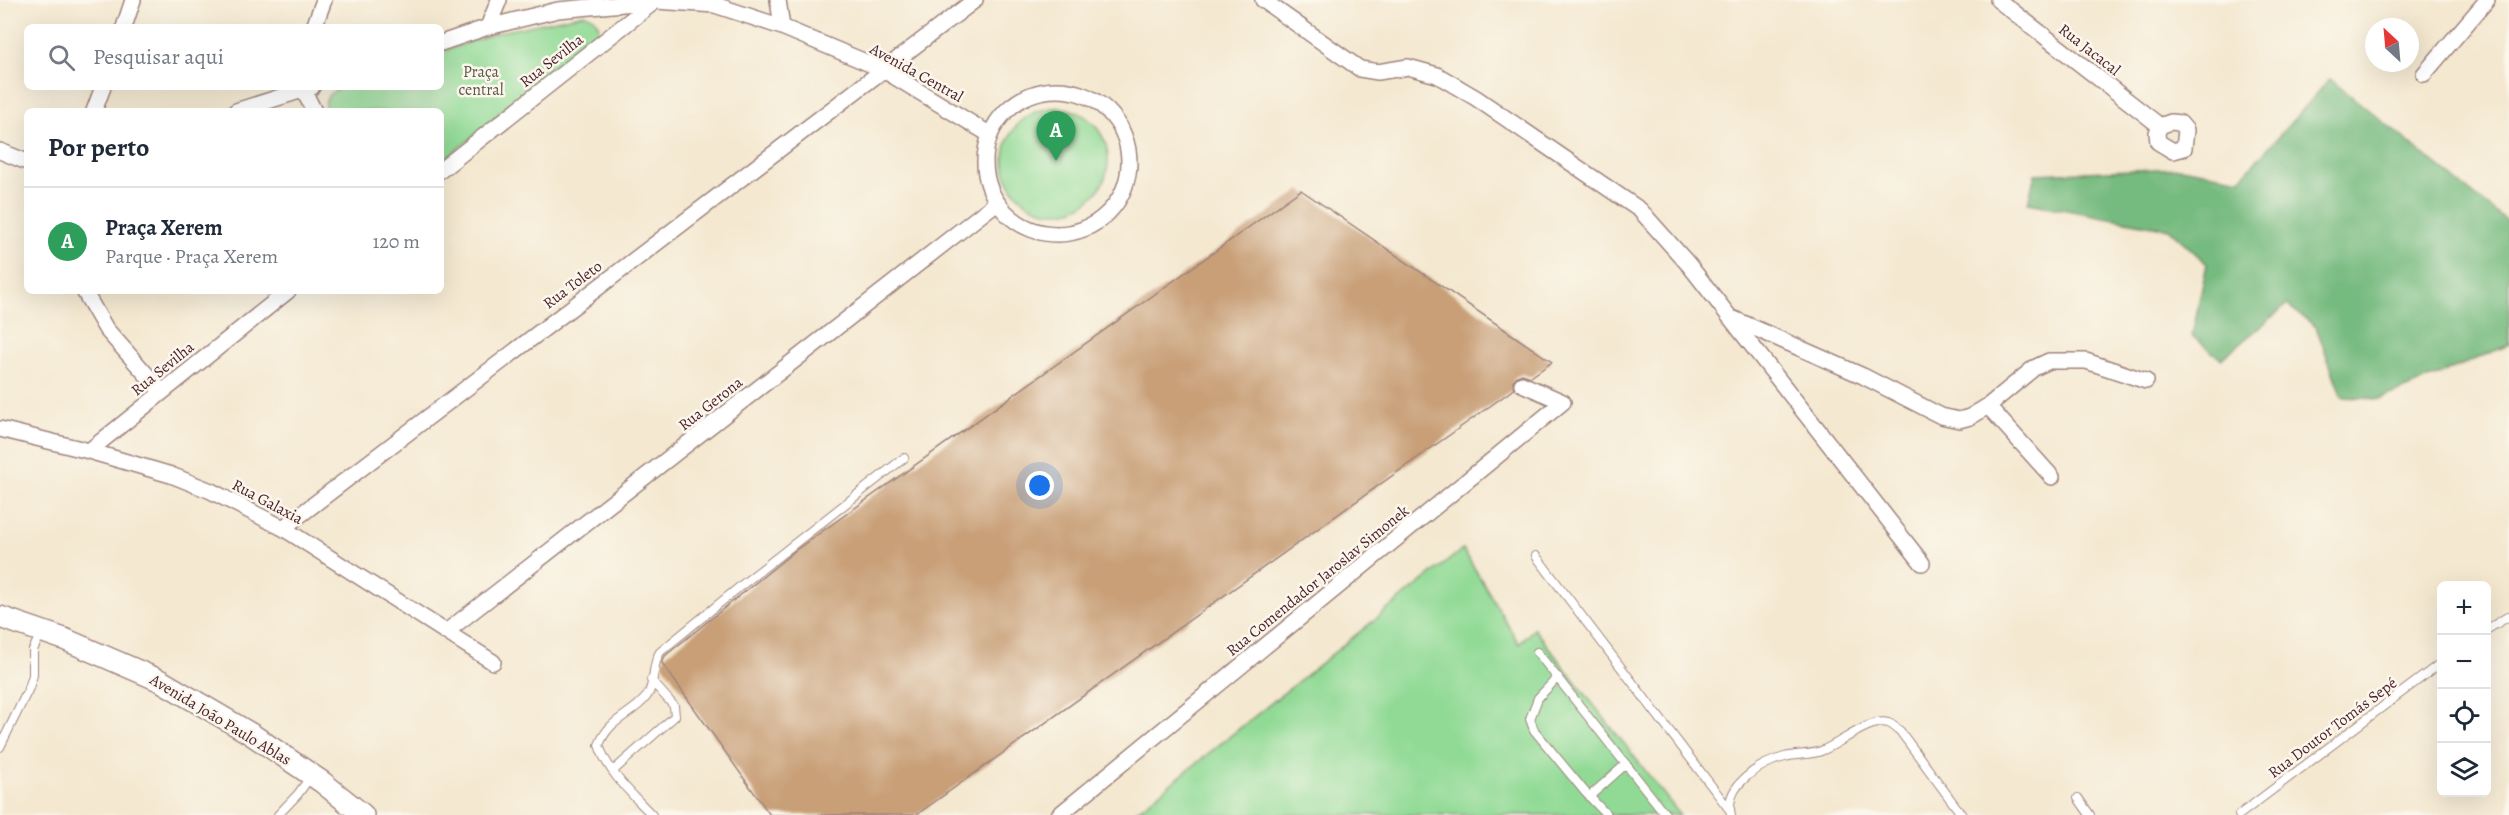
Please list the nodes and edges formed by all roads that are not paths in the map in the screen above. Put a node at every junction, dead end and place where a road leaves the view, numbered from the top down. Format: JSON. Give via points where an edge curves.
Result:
{"nodes":[{"id":1,"x":133,"y":0,"type":"edge"},
{"id":2,"x":324,"y":0,"type":"edge"},
{"id":3,"x":499,"y":0,"type":"edge"},
{"id":4,"x":778,"y":0,"type":"edge"},
{"id":5,"x":975,"y":0,"type":"edge"},
{"id":6,"x":1263,"y":0,"type":"edge"},
{"id":7,"x":1998,"y":0,"type":"edge"},
{"id":8,"x":2487,"y":0,"type":"edge"},
{"id":9,"x":656,"y":1,"type":"edge"},
{"id":10,"x":125,"y":24,"type":"edge"},
{"id":11,"x":315,"y":24,"type":"edge"},
{"id":12,"x":488,"y":27,"type":"junction"},
{"id":13,"x":782,"y":27,"type":"junction"},
{"id":14,"x":444,"y":42,"type":"edge"},
{"id":15,"x":882,"y":69,"type":"junction"},
{"id":16,"x":2424,"y":74,"type":"dead end"},
{"id":17,"x":101,"y":90,"type":"edge"},
{"id":18,"x":299,"y":90,"type":"edge"},
{"id":19,"x":306,"y":90,"type":"edge"},
{"id":20,"x":95,"y":108,"type":"edge"},
{"id":21,"x":245,"y":108,"type":"edge"},
{"id":22,"x":313,"y":108,"type":"edge"},
{"id":23,"x":2160,"y":126,"type":"dead end"},
{"id":24,"x":989,"y":134,"type":"junction"},
{"id":25,"x":0,"y":151,"type":"edge"},
{"id":26,"x":24,"y":161,"type":"edge"},
{"id":27,"x":444,"y":168,"type":"edge"},
{"id":28,"x":996,"y":203,"type":"junction"},
{"id":29,"x":86,"y":294,"type":"edge"},
{"id":30,"x":284,"y":294,"type":"edge"},
{"id":31,"x":1731,"y":318,"type":"junction"},
{"id":32,"x":2146,"y":381,"type":"dead end"},
{"id":33,"x":1522,"y":384,"type":"dead end"},
{"id":34,"x":161,"y":391,"type":"junction"},
{"id":35,"x":1988,"y":406,"type":"junction"},
{"id":36,"x":0,"y":429,"type":"edge"},
{"id":37,"x":88,"y":451,"type":"junction"},
{"id":38,"x":903,"y":458,"type":"dead end"},
{"id":39,"x":2052,"y":477,"type":"dead end"},
{"id":40,"x":283,"y":528,"type":"junction"},
{"id":41,"x":1536,"y":556,"type":"dead end"},
{"id":42,"x":1922,"y":563,"type":"dead end"},
{"id":43,"x":2509,"y":616,"type":"edge"},
{"id":44,"x":0,"y":617,"type":"edge"},
{"id":45,"x":2491,"y":627,"type":"edge"},
{"id":46,"x":42,"y":632,"type":"junction"},
{"id":47,"x":446,"y":632,"type":"junction"},
{"id":48,"x":1537,"y":652,"type":"dead end"},
{"id":49,"x":493,"y":662,"type":"dead end"},
{"id":50,"x":2437,"y":666,"type":"edge"},
{"id":51,"x":1558,"y":677,"type":"junction"},
{"id":52,"x":651,"y":681,"type":"junction"},
{"id":53,"x":0,"y":747,"type":"edge"},
{"id":54,"x":1626,"y":764,"type":"junction"},
{"id":55,"x":613,"y":771,"type":"junction"},
{"id":56,"x":311,"y":775,"type":"junction"},
{"id":57,"x":1590,"y":796,"type":"junction"},
{"id":58,"x":2078,"y":798,"type":"dead end"},
{"id":59,"x":1730,"y":812,"type":"edge"},
{"id":60,"x":278,"y":815,"type":"edge"},
{"id":61,"x":363,"y":815,"type":"edge"},
{"id":62,"x":652,"y":815,"type":"edge"},
{"id":63,"x":1059,"y":815,"type":"edge"},
{"id":64,"x":1607,"y":815,"type":"edge"},
{"id":65,"x":1666,"y":815,"type":"edge"},
{"id":66,"x":1962,"y":815,"type":"edge"},
{"id":67,"x":2090,"y":815,"type":"edge"},
{"id":68,"x":2239,"y":815,"type":"edge"}],
"edges":[{"from":1,"to":10,"type":"street"},
{"from":2,"to":11,"type":"street"},
{"from":3,"to":12,"type":"street"},
{"from":4,"to":13,"type":"street"},
{"from":5,"to":15,"type":"street","name":"Rua Toleto"},
{"from":6,"to":31,"type":"street","via":[[1360,69],[1421,70],[1476,98],[1640,210]]},
{"from":7,"to":23,"type":"street","name":"Rua Jacacal"},
{"from":8,"to":16,"type":"street"},
{"from":9,"to":12,"type":"street","name":"Avenida Central","via":[[558,10]]},
{"from":9,"to":13,"type":"street","name":"Avenida Central","via":[[715,5]]},
{"from":9,"to":27,"type":"street","name":"Rua Sevilha"},
{"from":12,"to":14,"type":"street","name":"Avenida Central"},
{"from":13,"to":15,"type":"street","name":"Avenida Central"},
{"from":15,"to":24,"type":"street","name":"Avenida Central"},
{"from":15,"to":40,"type":"street","name":"Rua Toleto"},
{"from":17,"to":20,"type":"street"},
{"from":18,"to":21,"type":"street"},
{"from":19,"to":22,"type":"street"},
{"from":24,"to":28,"type":"street","via":[[984,157],[986,181]]},
{"from":24,"to":28,"type":"street","via":[[1002,114],[1021,99],[1044,90],[1068,90],[1091,98],[1110,112],[1124,132],[1130,155],[1128,179],[1118,201],[1102,219],[1081,231],[1057,235],[1033,232],[1012,220]]},
{"from":25,"to":26,"type":"street"},
{"from":28,"to":47,"type":"street","name":"Rua Gerona"},
{"from":29,"to":34,"type":"street","via":[[106,328]]},
{"from":30,"to":34,"type":"street","name":"Rua Sevilha"},
{"from":31,"to":35,"type":"street","via":[[1863,376],[1941,416],[1959,420]]},
{"from":31,"to":42,"type":"street"},
{"from":32,"to":35,"type":"street","via":[[2086,361],[2049,361],[2034,368]]},
{"from":33,"to":63,"type":"street","name":"Rua Comendador Jaroslav Simonek","via":[[1563,402]]},
{"from":34,"to":37,"type":"street","name":"Rua Sevilha"},
{"from":35,"to":39,"type":"street"},
{"from":36,"to":37,"type":"street","name":"Rua Galaxia"},
{"from":37,"to":40,"type":"street","name":"Rua Galaxia","via":[[171,475]]},
{"from":38,"to":52,"type":"lane","via":[[660,652],[654,660]]},
{"from":40,"to":47,"type":"street","name":"Rua Galaxia"},
{"from":41,"to":59,"type":"lane"},
{"from":43,"to":45,"type":"lane"},
{"from":44,"to":46,"type":"street","name":"Avenida João Paulo Ablas"},
{"from":46,"to":53,"type":"lane","via":[[33,650],[29,688]]},
{"from":46,"to":56,"type":"street","name":"Avenida João Paulo Ablas","via":[[161,681]]},
{"from":47,"to":49,"type":"street","name":"Rua Galaxia"},
{"from":48,"to":51,"type":"lane"},
{"from":50,"to":68,"type":"lane","name":"Rua Doutor Tomás Sepé"},
{"from":51,"to":54,"type":"lane"},
{"from":51,"to":57,"type":"lane","via":[[1538,698],[1530,719],[1534,730]]},
{"from":52,"to":55,"type":"lane","via":[[645,698],[604,731],[599,745]]},
{"from":52,"to":55,"type":"lane","via":[[674,706],[675,716]]},
{"from":54,"to":57,"type":"lane"},
{"from":54,"to":65,"type":"lane"},
{"from":55,"to":62,"type":"lane"},
{"from":56,"to":60,"type":"lane"},
{"from":56,"to":61,"type":"street","name":"Avenida João Paulo Ablas"},
{"from":57,"to":64,"type":"lane"},
{"from":58,"to":67,"type":"lane"},
{"from":59,"to":66,"type":"lane","via":[[1736,786],[1757,769],[1783,757],[1820,751],[1869,726],[1887,722],[1900,731]]}]}
